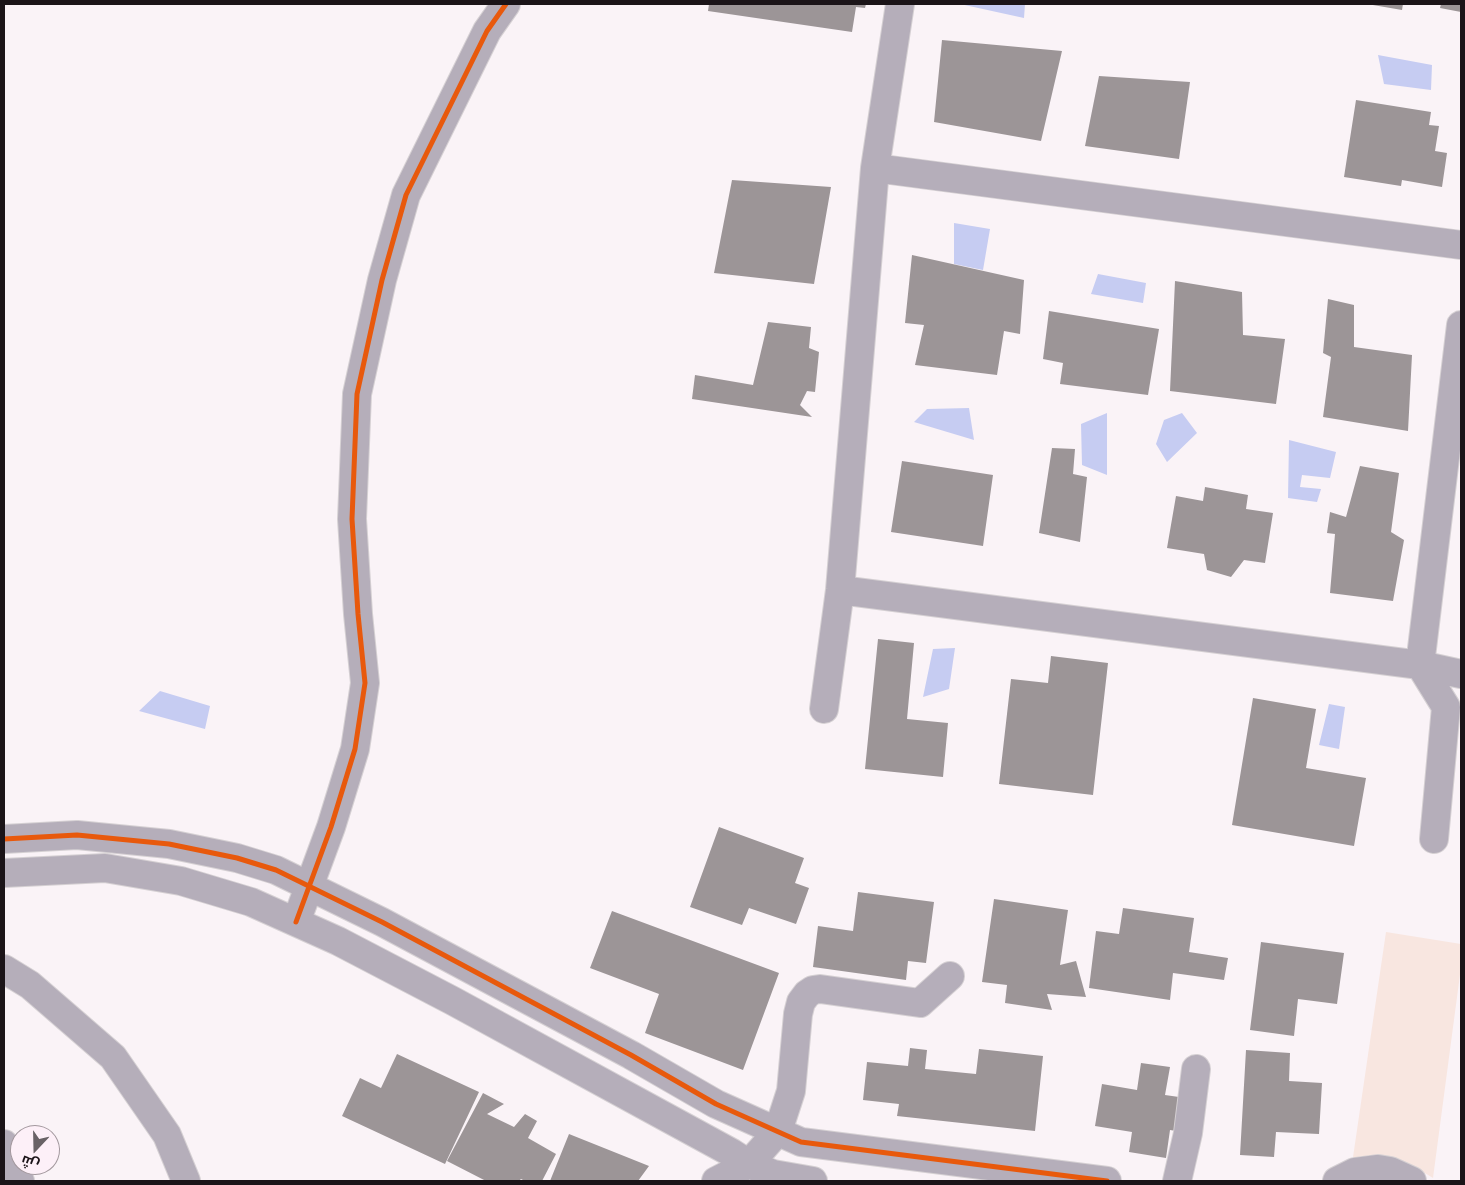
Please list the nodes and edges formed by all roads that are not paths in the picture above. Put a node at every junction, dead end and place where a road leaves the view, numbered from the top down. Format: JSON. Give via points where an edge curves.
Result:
{"nodes":[{"id":1,"x":506,"y":4,"type":"edge"},
{"id":2,"x":900,"y":4,"type":"edge"},
{"id":3,"x":875,"y":168,"type":"junction"},
{"id":4,"x":1461,"y":245,"type":"edge"},
{"id":5,"x":1461,"y":325,"type":"edge"},
{"id":6,"x":840,"y":590,"type":"junction"},
{"id":7,"x":1420,"y":665,"type":"junction"},
{"id":8,"x":1461,"y":674,"type":"edge"},
{"id":9,"x":1454,"y":700,"type":"edge"},
{"id":10,"x":824,"y":709,"type":"dead end"},
{"id":11,"x":4,"y":839,"type":"edge"},
{"id":12,"x":1434,"y":839,"type":"dead end"},
{"id":13,"x":4,"y":873,"type":"edge"},
{"id":14,"x":309,"y":886,"type":"junction"},
{"id":15,"x":296,"y":922,"type":"junction"},
{"id":16,"x":4,"y":970,"type":"edge"},
{"id":17,"x":950,"y":976,"type":"dead end"},
{"id":18,"x":1196,"y":1069,"type":"dead end"},
{"id":19,"x":778,"y":1131,"type":"junction"},
{"id":20,"x":4,"y":1144,"type":"edge"},
{"id":21,"x":749,"y":1164,"type":"junction"},
{"id":22,"x":20,"y":1181,"type":"edge"},
{"id":23,"x":186,"y":1181,"type":"edge"},
{"id":24,"x":716,"y":1181,"type":"edge"},
{"id":25,"x":812,"y":1181,"type":"edge"},
{"id":26,"x":1107,"y":1181,"type":"edge"},
{"id":27,"x":1177,"y":1181,"type":"edge"},
{"id":28,"x":1337,"y":1181,"type":"edge"},
{"id":29,"x":1412,"y":1181,"type":"edge"}],
"edges":[{"from":1,"to":14,"type":"street","via":[[487,32],[406,195],[382,280],[357,394],[352,519],[365,683],[354,749]]},
{"from":2,"to":3,"type":"street"},
{"from":3,"to":4,"type":"street"},
{"from":3,"to":6,"type":"street"},
{"from":5,"to":7,"type":"street"},
{"from":6,"to":7,"type":"street"},
{"from":6,"to":10,"type":"street"},
{"from":7,"to":8,"type":"street"},
{"from":7,"to":9,"type":"street"},
{"from":9,"to":12,"type":"street"},
{"from":11,"to":14,"type":"street","via":[[77,835],[169,844],[247,861]]},
{"from":13,"to":15,"type":"street","via":[[105,868],[143,874],[210,889],[251,902]]},
{"from":14,"to":15,"type":"street"},
{"from":14,"to":19,"type":"street","via":[[631,1055],[716,1104]]},
{"from":15,"to":21,"type":"street","via":[[453,1001]]},
{"from":16,"to":23,"type":"street","via":[[30,985],[113,1057],[167,1135]]},
{"from":17,"to":19,"type":"street","via":[[920,1004],[828,989],[813,990],[808,994],[801,1002],[798,1014],[792,1091]]},
{"from":18,"to":27,"type":"street","via":[[1188,1133]]},
{"from":19,"to":21,"type":"street"},
{"from":19,"to":26,"type":"street","via":[[801,1142],[835,1148]]},
{"from":20,"to":22,"type":"street"},
{"from":21,"to":24,"type":"street"},
{"from":21,"to":25,"type":"street","via":[[772,1174]]},
{"from":28,"to":29,"type":"street","via":[[1355,1172],[1378,1169]]}]}
